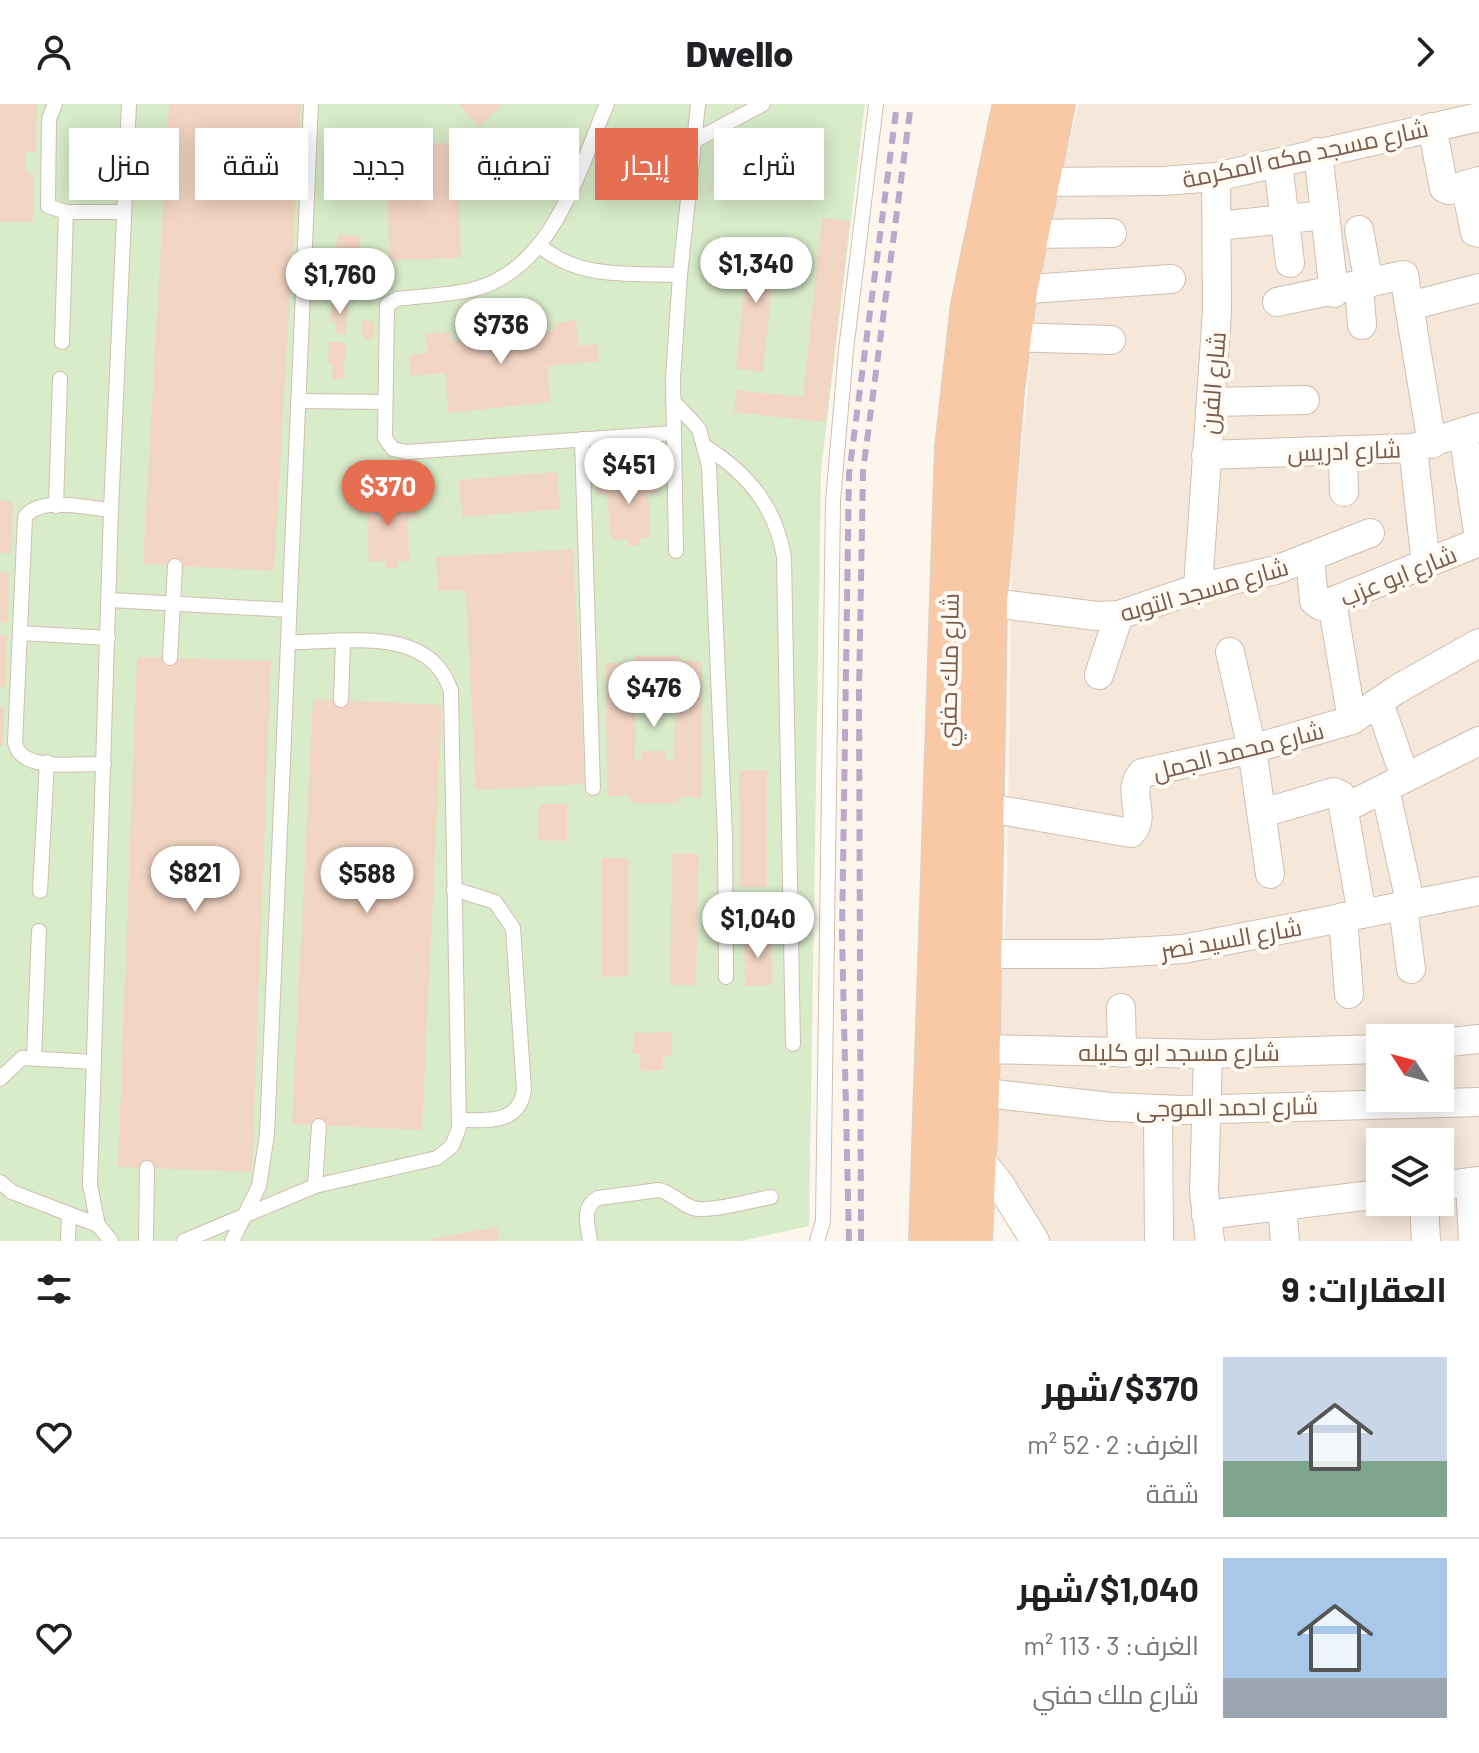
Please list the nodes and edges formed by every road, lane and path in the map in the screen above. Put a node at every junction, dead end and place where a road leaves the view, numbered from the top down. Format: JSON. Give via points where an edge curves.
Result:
{"nodes":[{"id":1,"x":55,"y":104,"type":"edge"},
{"id":2,"x":129,"y":104,"type":"edge"},
{"id":3,"x":311,"y":104,"type":"edge"},
{"id":4,"x":607,"y":104,"type":"edge"},
{"id":5,"x":698,"y":104,"type":"edge"},
{"id":6,"x":763,"y":104,"type":"edge"},
{"id":7,"x":876,"y":104,"type":"edge"},
{"id":8,"x":1015,"y":104,"type":"edge"},
{"id":9,"x":1053,"y":104,"type":"edge"},
{"id":10,"x":1479,"y":117,"type":"edge"},
{"id":11,"x":1432,"y":127,"type":"junction"},
{"id":12,"x":695,"y":128,"type":"edge"},
{"id":13,"x":698,"y":139,"type":"edge"},
{"id":14,"x":1318,"y":152,"type":"junction"},
{"id":15,"x":1278,"y":163,"type":"junction"},
{"id":16,"x":1216,"y":177,"type":"junction"},
{"id":17,"x":1035,"y":182,"type":"junction"},
{"id":18,"x":1472,"y":183,"type":"edge"},
{"id":19,"x":688,"y":200,"type":"edge"},
{"id":20,"x":66,"y":212,"type":"junction"},
{"id":21,"x":124,"y":212,"type":"junction"},
{"id":22,"x":1325,"y":215,"type":"junction"},
{"id":23,"x":1284,"y":219,"type":"junction"},
{"id":24,"x":1218,"y":226,"type":"junction"},
{"id":25,"x":1359,"y":230,"type":"dead end"},
{"id":26,"x":1112,"y":233,"type":"dead end"},
{"id":27,"x":1479,"y":233,"type":"edge"},
{"id":28,"x":1024,"y":234,"type":"junction"},
{"id":29,"x":539,"y":245,"type":"junction"},
{"id":30,"x":1290,"y":263,"type":"dead end"},
{"id":31,"x":680,"y":275,"type":"junction"},
{"id":32,"x":1171,"y":279,"type":"dead end"},
{"id":33,"x":1354,"y":288,"type":"junction"},
{"id":34,"x":1479,"y":288,"type":"edge"},
{"id":35,"x":1015,"y":290,"type":"junction"},
{"id":36,"x":1277,"y":302,"type":"dead end"},
{"id":37,"x":1410,"y":306,"type":"junction"},
{"id":38,"x":1362,"y":325,"type":"dead end"},
{"id":39,"x":1009,"y":337,"type":"junction"},
{"id":40,"x":1111,"y":340,"type":"dead end"},
{"id":41,"x":62,"y":342,"type":"dead end"},
{"id":42,"x":60,"y":379,"type":"dead end"},
{"id":43,"x":1305,"y":400,"type":"dead end"},
{"id":44,"x":298,"y":401,"type":"junction"},
{"id":45,"x":673,"y":401,"type":"junction"},
{"id":46,"x":385,"y":402,"type":"junction"},
{"id":47,"x":1211,"y":402,"type":"junction"},
{"id":48,"x":1471,"y":430,"type":"edge"},
{"id":49,"x":673,"y":433,"type":"junction"},
{"id":50,"x":582,"y":439,"type":"junction"},
{"id":51,"x":1422,"y":446,"type":"junction"},
{"id":52,"x":706,"y":447,"type":"junction"},
{"id":53,"x":1343,"y":452,"type":"junction"},
{"id":54,"x":1206,"y":455,"type":"junction"},
{"id":55,"x":1344,"y":492,"type":"dead end"},
{"id":56,"x":56,"y":506,"type":"junction"},
{"id":57,"x":111,"y":510,"type":"junction"},
{"id":58,"x":1370,"y":533,"type":"dead end"},
{"id":59,"x":1479,"y":541,"type":"edge"},
{"id":60,"x":676,"y":551,"type":"dead end"},
{"id":61,"x":1310,"y":557,"type":"junction"},
{"id":62,"x":1426,"y":564,"type":"junction"},
{"id":63,"x":175,"y":566,"type":"dead end"},
{"id":64,"x":1198,"y":588,"type":"junction"},
{"id":65,"x":110,"y":600,"type":"junction"},
{"id":66,"x":985,"y":602,"type":"junction"},
{"id":67,"x":1332,"y":602,"type":"junction"},
{"id":68,"x":173,"y":604,"type":"junction"},
{"id":69,"x":289,"y":610,"type":"junction"},
{"id":70,"x":1119,"y":615,"type":"junction"},
{"id":71,"x":20,"y":633,"type":"junction"},
{"id":72,"x":108,"y":638,"type":"junction"},
{"id":73,"x":288,"y":642,"type":"junction"},
{"id":74,"x":343,"y":643,"type":"junction"},
{"id":75,"x":1479,"y":643,"type":"edge"},
{"id":76,"x":1230,"y":652,"type":"dead end"},
{"id":77,"x":170,"y":658,"type":"dead end"},
{"id":78,"x":1099,"y":675,"type":"dead end"},
{"id":79,"x":341,"y":700,"type":"dead end"},
{"id":80,"x":1379,"y":703,"type":"junction"},
{"id":81,"x":1352,"y":720,"type":"junction"},
{"id":82,"x":1479,"y":741,"type":"edge"},
{"id":83,"x":1252,"y":749,"type":"junction"},
{"id":84,"x":47,"y":762,"type":"junction"},
{"id":85,"x":104,"y":764,"type":"junction"},
{"id":86,"x":1395,"y":783,"type":"junction"},
{"id":87,"x":593,"y":788,"type":"dead end"},
{"id":88,"x":983,"y":807,"type":"junction"},
{"id":89,"x":1345,"y":808,"type":"junction"},
{"id":90,"x":1263,"y":813,"type":"junction"},
{"id":91,"x":1270,"y":874,"type":"dead end"},
{"id":92,"x":454,"y":889,"type":"junction"},
{"id":93,"x":40,"y":891,"type":"dead end"},
{"id":94,"x":1479,"y":893,"type":"edge"},
{"id":95,"x":1407,"y":907,"type":"junction"},
{"id":96,"x":1353,"y":916,"type":"junction"},
{"id":97,"x":39,"y":931,"type":"dead end"},
{"id":98,"x":979,"y":954,"type":"junction"},
{"id":99,"x":1411,"y":969,"type":"dead end"},
{"id":100,"x":726,"y":977,"type":"dead end"},
{"id":101,"x":1349,"y":994,"type":"dead end"},
{"id":102,"x":1121,"y":1008,"type":"dead end"},
{"id":103,"x":1479,"y":1039,"type":"edge"},
{"id":104,"x":1454,"y":1042,"type":"edge"},
{"id":105,"x":793,"y":1044,"type":"dead end"},
{"id":106,"x":978,"y":1049,"type":"junction"},
{"id":107,"x":1366,"y":1049,"type":"edge"},
{"id":108,"x":1122,"y":1053,"type":"junction"},
{"id":109,"x":1208,"y":1054,"type":"junction"},
{"id":110,"x":34,"y":1057,"type":"junction"},
{"id":111,"x":94,"y":1062,"type":"junction"},
{"id":112,"x":0,"y":1079,"type":"edge"},
{"id":113,"x":977,"y":1092,"type":"junction"},
{"id":114,"x":1479,"y":1102,"type":"edge"},
{"id":115,"x":1158,"y":1110,"type":"junction"},
{"id":116,"x":1205,"y":1110,"type":"junction"},
{"id":117,"x":459,"y":1120,"type":"junction"},
{"id":118,"x":319,"y":1126,"type":"dead end"},
{"id":119,"x":975,"y":1153,"type":"junction"},
{"id":120,"x":147,"y":1168,"type":"dead end"},
{"id":121,"x":1474,"y":1181,"type":"edge"},
{"id":122,"x":0,"y":1182,"type":"edge"},
{"id":123,"x":1454,"y":1184,"type":"edge"},
{"id":124,"x":315,"y":1186,"type":"junction"},
{"id":125,"x":1366,"y":1196,"type":"edge"},
{"id":126,"x":771,"y":1197,"type":"dead end"},
{"id":127,"x":1282,"y":1207,"type":"junction"},
{"id":128,"x":249,"y":1212,"type":"junction"},
{"id":129,"x":69,"y":1214,"type":"junction"},
{"id":130,"x":1425,"y":1216,"type":"edge"},
{"id":131,"x":98,"y":1225,"type":"junction"},
{"id":132,"x":1208,"y":1228,"type":"edge"},
{"id":133,"x":68,"y":1241,"type":"edge"},
{"id":134,"x":111,"y":1241,"type":"edge"},
{"id":135,"x":146,"y":1241,"type":"edge"},
{"id":136,"x":184,"y":1241,"type":"edge"},
{"id":137,"x":232,"y":1241,"type":"edge"},
{"id":138,"x":590,"y":1241,"type":"edge"},
{"id":139,"x":817,"y":1241,"type":"edge"},
{"id":140,"x":931,"y":1241,"type":"edge"},
{"id":141,"x":970,"y":1241,"type":"edge"},
{"id":142,"x":1035,"y":1241,"type":"edge"},
{"id":143,"x":1159,"y":1241,"type":"edge"},
{"id":144,"x":1285,"y":1241,"type":"edge"},
{"id":145,"x":1426,"y":1241,"type":"edge"},
{"id":146,"x":1473,"y":1241,"type":"edge"}],
"edges":[{"from":1,"to":20,"type":"lane","via":[[49,119],[46,196],[52,209]]},
{"from":2,"to":21,"type":"lane"},
{"from":3,"to":44,"type":"lane"},
{"from":4,"to":29,"type":"lane","via":[[561,211]]},
{"from":5,"to":12,"type":"lane"},
{"from":6,"to":13,"type":"lane"},
{"from":7,"to":139,"type":"lane","via":[[833,501],[823,1221]]},
{"from":8,"to":140,"type":"highway","name":"شارع ملك حفني","via":[[973,305],[957,448]]},
{"from":9,"to":17,"type":"highway","name":"شارع ملك حفني"},
{"from":10,"to":11,"type":"street","name":"شارع مسجد مكه المكرمة"},
{"from":11,"to":14,"type":"street","name":"شارع مسجد مكه المكرمة"},
{"from":11,"to":18,"type":"street","via":[[1442,186],[1449,190]]},
{"from":14,"to":15,"type":"street","name":"شارع مسجد مكه المكرمة"},
{"from":14,"to":22,"type":"street"},
{"from":15,"to":16,"type":"street","name":"شارع مسجد مكه المكرمة"},
{"from":15,"to":23,"type":"street"},
{"from":16,"to":17,"type":"street","name":"شارع مسجد مكه المكرمة"},
{"from":16,"to":24,"type":"street","name":"شارع الفرن"},
{"from":17,"to":28,"type":"highway","name":"شارع ملك حفني"},
{"from":18,"to":27,"type":"street","via":[[1474,230]]},
{"from":19,"to":31,"type":"lane"},
{"from":20,"to":21,"type":"lane"},
{"from":20,"to":41,"type":"lane"},
{"from":21,"to":57,"type":"lane"},
{"from":22,"to":23,"type":"street"},
{"from":22,"to":33,"type":"street"},
{"from":23,"to":24,"type":"street"},
{"from":23,"to":30,"type":"street"},
{"from":24,"to":47,"type":"street","name":"شارع الفرن"},
{"from":25,"to":33,"type":"street"},
{"from":26,"to":28,"type":"street"},
{"from":28,"to":35,"type":"highway","name":"شارع ملك حفني"},
{"from":29,"to":31,"type":"lane","via":[[562,263],[589,272]]},
{"from":29,"to":46,"type":"lane","via":[[525,260],[472,290],[397,299],[387,305]]},
{"from":31,"to":45,"type":"lane"},
{"from":32,"to":35,"type":"street"},
{"from":33,"to":36,"type":"street"},
{"from":33,"to":37,"type":"street","via":[[1404,275]]},
{"from":33,"to":38,"type":"street"},
{"from":34,"to":37,"type":"street"},
{"from":35,"to":39,"type":"highway","name":"شارع ملك حفني"},
{"from":37,"to":51,"type":"street"},
{"from":39,"to":40,"type":"street"},
{"from":39,"to":66,"type":"highway","name":"شارع ملك حفني"},
{"from":42,"to":56,"type":"lane"},
{"from":43,"to":47,"type":"street"},
{"from":44,"to":46,"type":"lane"},
{"from":44,"to":69,"type":"lane"},
{"from":45,"to":49,"type":"lane"},
{"from":45,"to":52,"type":"lane","via":[[688,414]]},
{"from":46,"to":50,"type":"lane","via":[[385,438],[400,452]]},
{"from":47,"to":54,"type":"street","name":"شارع الفرن"},
{"from":48,"to":51,"type":"street","name":"شارع ادريس"},
{"from":48,"to":59,"type":"street"},
{"from":49,"to":50,"type":"lane"},
{"from":49,"to":60,"type":"lane"},
{"from":50,"to":87,"type":"lane"},
{"from":51,"to":53,"type":"street","name":"شارع ادريس"},
{"from":51,"to":62,"type":"street"},
{"from":52,"to":100,"type":"lane","via":[[715,575]]},
{"from":52,"to":105,"type":"lane","via":[[759,491],[776,522],[784,557]]},
{"from":53,"to":54,"type":"street","name":"شارع ادريس"},
{"from":53,"to":55,"type":"street"},
{"from":54,"to":64,"type":"street","name":"شارع الفرن"},
{"from":56,"to":57,"type":"lane"},
{"from":56,"to":71,"type":"lane","via":[[36,507],[25,517]]},
{"from":57,"to":65,"type":"lane"},
{"from":58,"to":61,"type":"street","name":"شارع مسجد التوبه"},
{"from":59,"to":62,"type":"street","name":"شارع ابو عزب"},
{"from":61,"to":64,"type":"street","name":"شارع مسجد التوبه"},
{"from":61,"to":67,"type":"street","name":"شارع ابو عزب","via":[[1314,601],[1321,606]]},
{"from":62,"to":67,"type":"street","name":"شارع ابو عزب"},
{"from":63,"to":68,"type":"lane"},
{"from":64,"to":70,"type":"street","name":"شارع مسجد التوبه"},
{"from":65,"to":68,"type":"lane"},
{"from":65,"to":72,"type":"lane"},
{"from":66,"to":70,"type":"street","name":"شارع مسجد التوبه"},
{"from":66,"to":88,"type":"highway","name":"شارع ملك حفني"},
{"from":67,"to":81,"type":"street"},
{"from":68,"to":69,"type":"lane"},
{"from":68,"to":77,"type":"lane"},
{"from":69,"to":73,"type":"lane"},
{"from":70,"to":78,"type":"street"},
{"from":71,"to":72,"type":"lane"},
{"from":71,"to":84,"type":"lane","via":[[16,750],[25,760]]},
{"from":72,"to":85,"type":"lane"},
{"from":73,"to":74,"type":"lane"},
{"from":73,"to":128,"type":"lane","via":[[267,1135]]},
{"from":74,"to":79,"type":"lane"},
{"from":74,"to":92,"type":"lane","via":[[413,646],[434,659],[447,679]]},
{"from":75,"to":80,"type":"street","name":"شارع محمد الجمل"},
{"from":76,"to":83,"type":"street"},
{"from":80,"to":81,"type":"street","name":"شارع محمد الجمل"},
{"from":80,"to":86,"type":"street"},
{"from":81,"to":83,"type":"street","name":"شارع محمد الجمل"},
{"from":82,"to":86,"type":"street"},
{"from":83,"to":88,"type":"street","name":"شارع محمد الجمل","via":[[1142,773],[1135,787],[1138,820],[1131,833]]},
{"from":83,"to":90,"type":"street"},
{"from":84,"to":85,"type":"lane"},
{"from":84,"to":93,"type":"lane"},
{"from":85,"to":111,"type":"lane"},
{"from":86,"to":89,"type":"street"},
{"from":86,"to":95,"type":"street"},
{"from":88,"to":98,"type":"highway","name":"شارع ملك حفني"},
{"from":89,"to":90,"type":"street","via":[[1341,795],[1334,792]]},
{"from":89,"to":96,"type":"street"},
{"from":90,"to":91,"type":"street"},
{"from":92,"to":117,"type":"lane"},
{"from":92,"to":117,"type":"lane","via":[[495,902],[513,928],[524,1090],[516,1110],[503,1118]]},
{"from":94,"to":95,"type":"street","name":"شارع السيد نصر"},
{"from":95,"to":96,"type":"street","name":"شارع السيد نصر"},
{"from":95,"to":99,"type":"street"},
{"from":96,"to":98,"type":"street","name":"شارع السيد نصر","via":[[1183,949]]},
{"from":96,"to":101,"type":"street"},
{"from":97,"to":110,"type":"lane"},
{"from":98,"to":106,"type":"highway","name":"شارع ملك حفني"},
{"from":102,"to":108,"type":"street"},
{"from":103,"to":104,"type":"street"},
{"from":106,"to":108,"type":"street","name":"شارع مسجد ابو كليله"},
{"from":106,"to":113,"type":"highway","name":"شارع ملك حفني"},
{"from":107,"to":109,"type":"street","name":"شارع مسجد ابو كليله"},
{"from":108,"to":109,"type":"street","name":"شارع مسجد ابو كليله"},
{"from":109,"to":116,"type":"street"},
{"from":110,"to":111,"type":"lane"},
{"from":110,"to":112,"type":"lane","via":[[17,1060]]},
{"from":111,"to":131,"type":"lane","via":[[90,1185]]},
{"from":113,"to":115,"type":"street","name":"شارع احمد الموجى"},
{"from":113,"to":119,"type":"highway","name":"شارع ملك حفني"},
{"from":114,"to":116,"type":"street","name":"شارع احمد الموجى"},
{"from":115,"to":116,"type":"street","name":"شارع احمد الموجى"},
{"from":115,"to":143,"type":"street"},
{"from":116,"to":132,"type":"street"},
{"from":117,"to":124,"type":"lane","via":[[452,1146],[437,1158]]},
{"from":118,"to":124,"type":"lane"},
{"from":119,"to":141,"type":"highway","name":"شارع ملك حفني"},
{"from":119,"to":142,"type":"street"},
{"from":120,"to":135,"type":"lane"},
{"from":121,"to":123,"type":"street"},
{"from":121,"to":146,"type":"street"},
{"from":122,"to":129,"type":"lane","via":[[12,1192]]},
{"from":124,"to":128,"type":"lane"},
{"from":125,"to":127,"type":"street"},
{"from":126,"to":138,"type":"lane","via":[[703,1209],[659,1190],[598,1198],[586,1212]]},
{"from":127,"to":132,"type":"street"},
{"from":127,"to":144,"type":"street"},
{"from":128,"to":136,"type":"lane"},
{"from":128,"to":137,"type":"lane"},
{"from":129,"to":131,"type":"lane"},
{"from":129,"to":133,"type":"lane"},
{"from":130,"to":145,"type":"street"},
{"from":131,"to":134,"type":"lane"}]}
